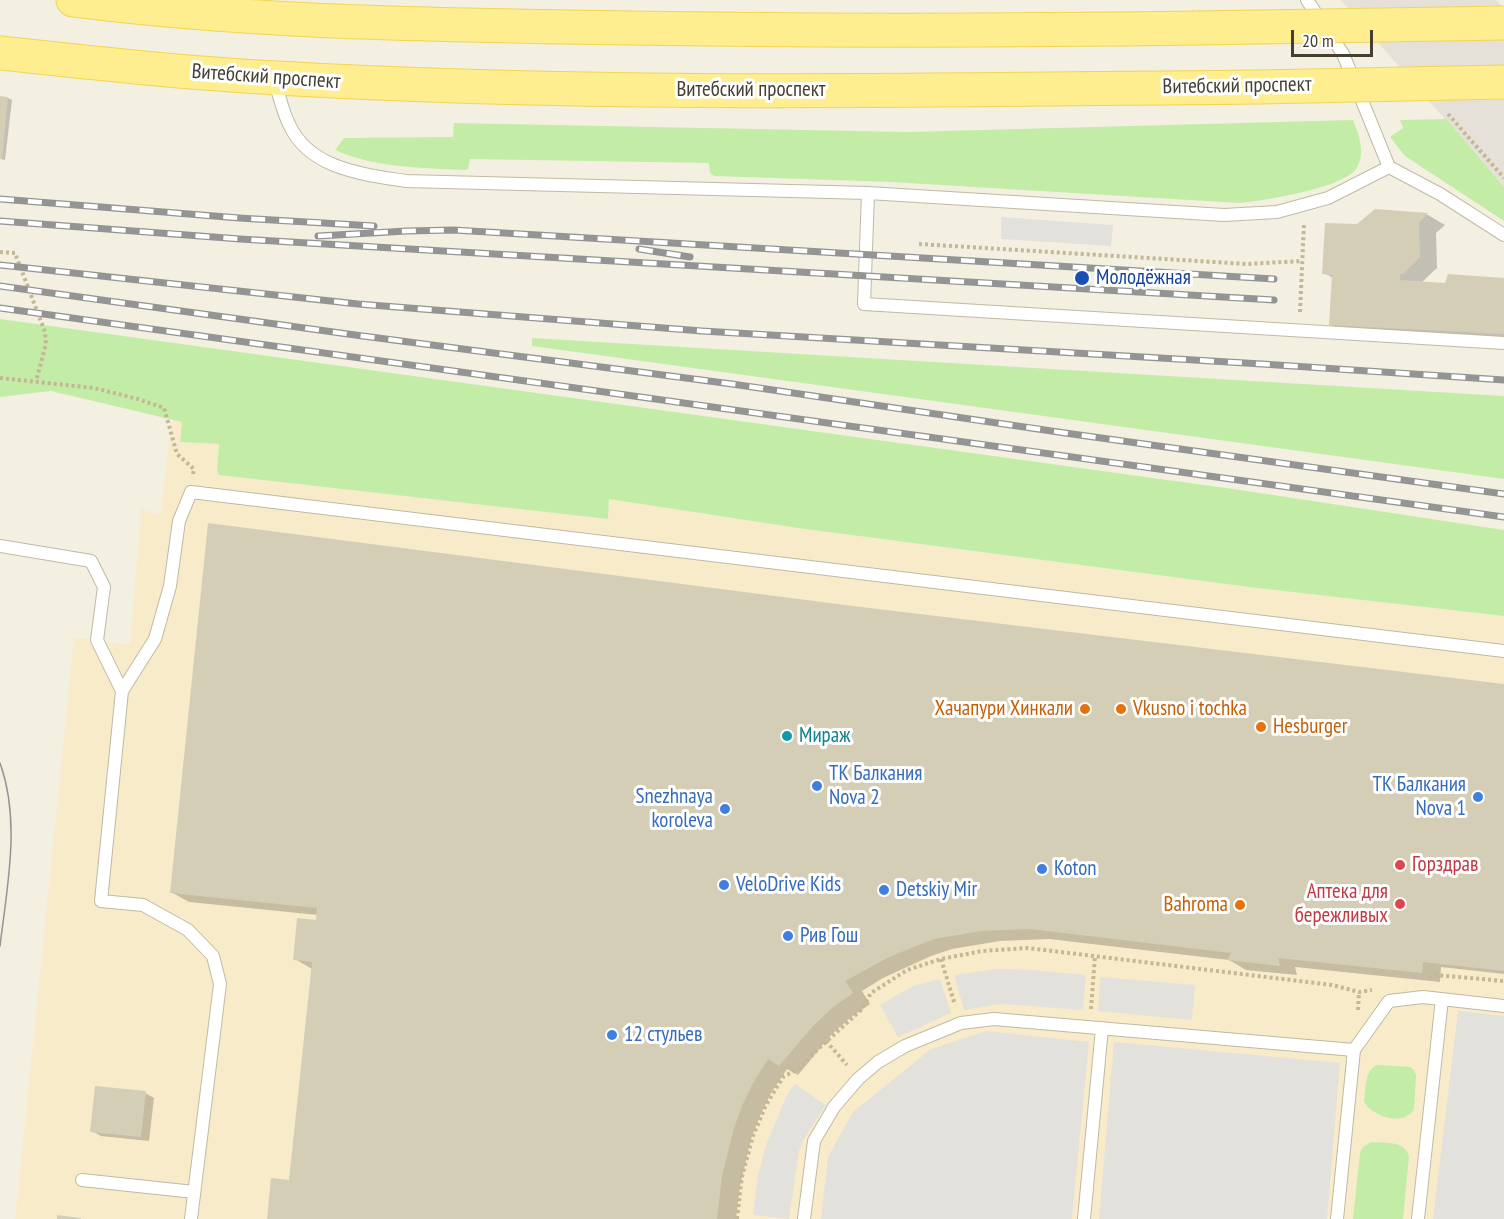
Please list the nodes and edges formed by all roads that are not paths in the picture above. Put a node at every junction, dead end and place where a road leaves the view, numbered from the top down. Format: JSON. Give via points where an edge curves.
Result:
{"nodes":[{"id":1,"x":73,"y":0,"type":"edge"},
{"id":2,"x":1307,"y":0,"type":"edge"},
{"id":3,"x":1504,"y":23,"type":"edge"},
{"id":4,"x":0,"y":53,"type":"edge"},
{"id":5,"x":273,"y":78,"type":"junction"},
{"id":6,"x":1504,"y":82,"type":"edge"},
{"id":7,"x":1389,"y":167,"type":"junction"},
{"id":8,"x":868,"y":193,"type":"junction"},
{"id":9,"x":1504,"y":235,"type":"edge"},
{"id":10,"x":1504,"y":343,"type":"edge"},
{"id":11,"x":0,"y":546,"type":"edge"},
{"id":12,"x":1504,"y":651,"type":"edge"},
{"id":13,"x":122,"y":691,"type":"junction"},
{"id":14,"x":1443,"y":999,"type":"junction"},
{"id":15,"x":1504,"y":1006,"type":"edge"},
{"id":16,"x":1096,"y":1028,"type":"junction"},
{"id":17,"x":1354,"y":1050,"type":"junction"},
{"id":18,"x":82,"y":1180,"type":"dead end"},
{"id":19,"x":194,"y":1192,"type":"junction"},
{"id":20,"x":191,"y":1219,"type":"edge"},
{"id":21,"x":804,"y":1219,"type":"edge"},
{"id":22,"x":1084,"y":1219,"type":"edge"},
{"id":23,"x":1337,"y":1219,"type":"edge"},
{"id":24,"x":1418,"y":1219,"type":"edge"}],
"edges":[{"from":1,"to":3,"type":"main road","bridge":true,"via":[[227,16],[441,25],[1029,30]]},
{"from":2,"to":7,"type":"lane","via":[[1343,54]]},
{"from":4,"to":5,"type":"main road","name":"Витебский проспект"},
{"from":5,"to":6,"type":"main road","name":"Витебский проспект","bridge":true,"via":[[609,90],[772,91]]},
{"from":5,"to":8,"type":"lane","via":[[297,140],[326,163],[368,175],[457,183]]},
{"from":7,"to":8,"type":"lane","via":[[1328,198],[1277,212],[1224,215]]},
{"from":7,"to":9,"type":"lane"},
{"from":8,"to":10,"type":"lane","via":[[864,303]]},
{"from":11,"to":13,"type":"lane","via":[[91,561],[104,587],[97,640]]},
{"from":12,"to":13,"type":"lane","via":[[191,492],[179,520],[170,586],[155,639]]},
{"from":13,"to":19,"type":"lane","via":[[101,901],[143,905],[188,930],[213,957],[220,984]]},
{"from":14,"to":15,"type":"lane"},
{"from":14,"to":17,"type":"lane","via":[[1389,1001]]},
{"from":14,"to":24,"type":"lane"},
{"from":16,"to":17,"type":"lane"},
{"from":16,"to":21,"type":"lane","via":[[994,1019],[961,1023],[878,1062],[834,1107],[814,1141]]},
{"from":16,"to":22,"type":"lane"},
{"from":17,"to":23,"type":"lane"},
{"from":18,"to":19,"type":"lane"},
{"from":19,"to":20,"type":"lane"}]}
